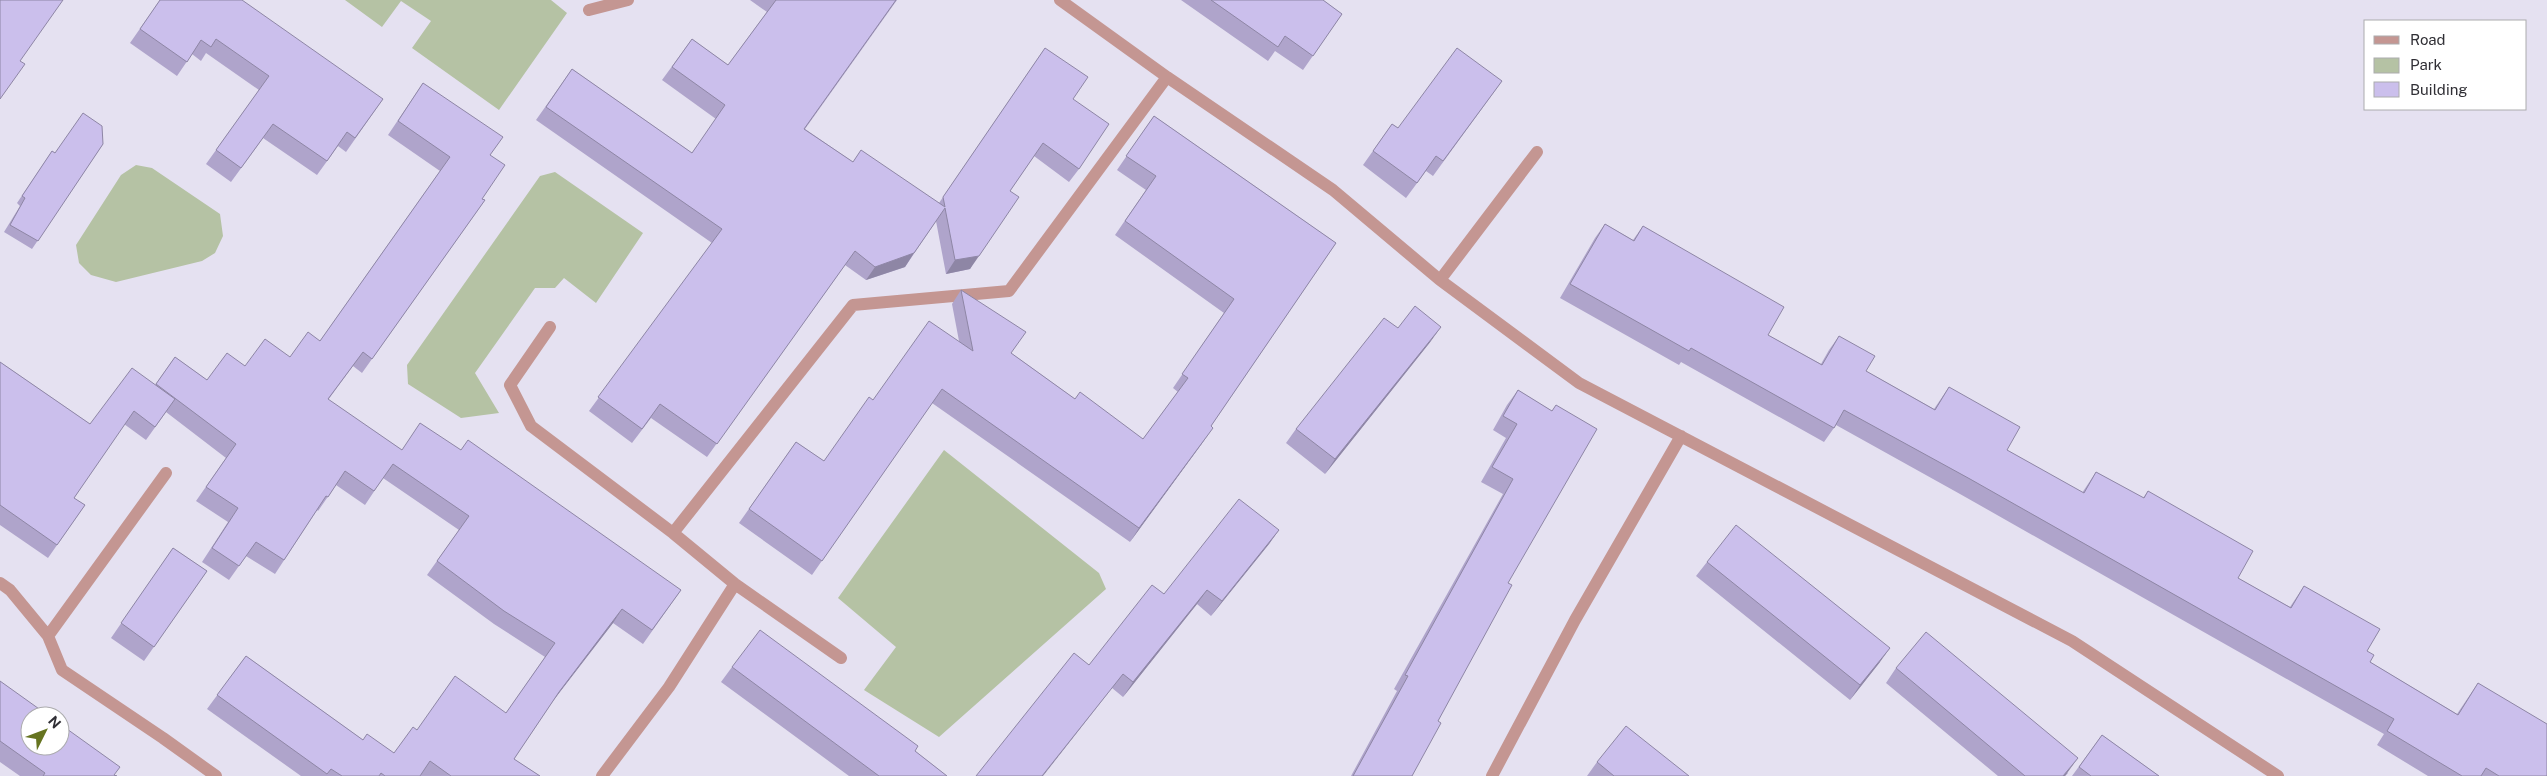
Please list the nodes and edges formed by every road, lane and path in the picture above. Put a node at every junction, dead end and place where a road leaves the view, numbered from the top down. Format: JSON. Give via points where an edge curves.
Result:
{"nodes":[{"id":1,"x":628,"y":0,"type":"edge"},
{"id":2,"x":1060,"y":0,"type":"edge"},
{"id":3,"x":589,"y":10,"type":"dead end"},
{"id":4,"x":1167,"y":77,"type":"junction"},
{"id":5,"x":1537,"y":152,"type":"dead end"},
{"id":6,"x":1440,"y":280,"type":"junction"},
{"id":7,"x":550,"y":327,"type":"dead end"},
{"id":8,"x":1681,"y":436,"type":"junction"},
{"id":9,"x":166,"y":472,"type":"dead end"},
{"id":10,"x":673,"y":533,"type":"junction"},
{"id":11,"x":0,"y":583,"type":"edge"},
{"id":12,"x":735,"y":584,"type":"junction"},
{"id":13,"x":48,"y":636,"type":"junction"},
{"id":14,"x":841,"y":658,"type":"dead end"},
{"id":15,"x":216,"y":776,"type":"edge"},
{"id":16,"x":602,"y":776,"type":"edge"},
{"id":17,"x":1492,"y":776,"type":"edge"},
{"id":18,"x":2278,"y":776,"type":"edge"}],
"edges":[{"from":1,"to":3,"type":"street"},
{"from":2,"to":4,"type":"street"},
{"from":4,"to":6,"type":"street","via":[[1333,190]]},
{"from":4,"to":10,"type":"street","via":[[1009,291],[853,305]]},
{"from":5,"to":6,"type":"street"},
{"from":6,"to":8,"type":"street","via":[[1579,383]]},
{"from":7,"to":10,"type":"street","via":[[510,385],[531,426]]},
{"from":8,"to":17,"type":"street","via":[[1575,620]]},
{"from":8,"to":18,"type":"street","via":[[2072,641]]},
{"from":9,"to":13,"type":"street"},
{"from":10,"to":12,"type":"street"},
{"from":11,"to":13,"type":"street","via":[[10,590]]},
{"from":12,"to":14,"type":"street"},
{"from":12,"to":16,"type":"street","via":[[669,687]]},
{"from":13,"to":15,"type":"street","via":[[62,670]]}]}
